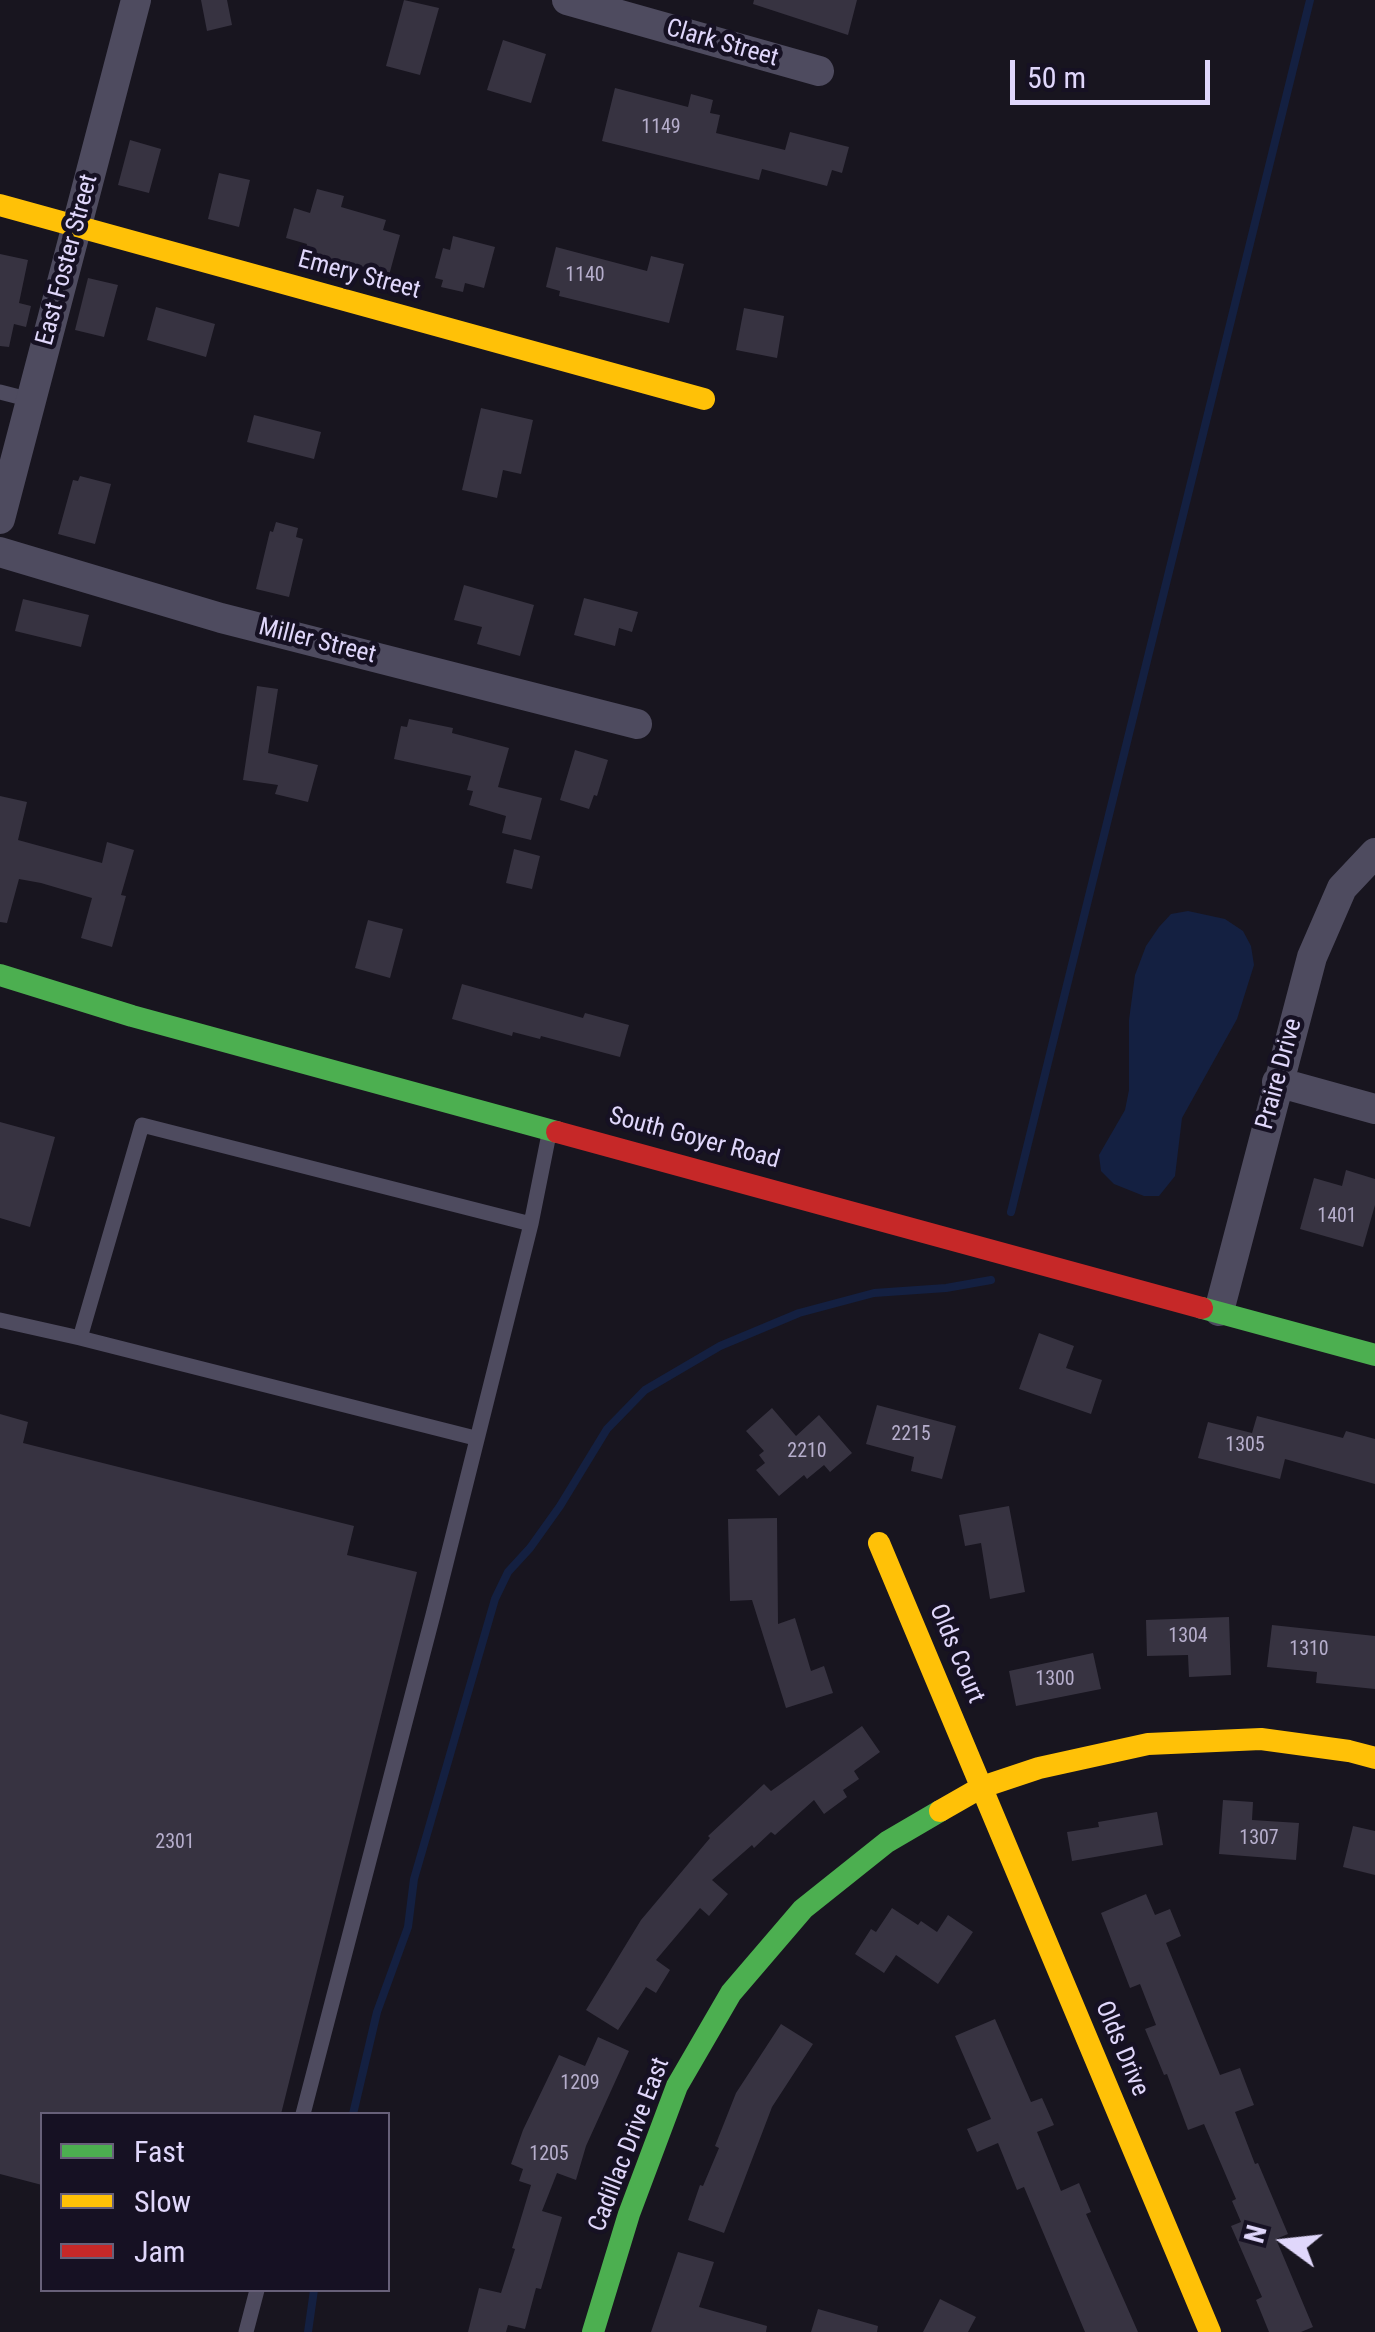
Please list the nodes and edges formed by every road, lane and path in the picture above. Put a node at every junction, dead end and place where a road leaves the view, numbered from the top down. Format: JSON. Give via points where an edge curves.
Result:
{"nodes":[{"id":1,"x":136,"y":0,"type":"edge"},
{"id":2,"x":567,"y":0,"type":"edge"},
{"id":3,"x":818,"y":71,"type":"dead end"},
{"id":4,"x":0,"y":205,"type":"edge"},
{"id":5,"x":76,"y":226,"type":"junction"},
{"id":6,"x":0,"y":392,"type":"edge"},
{"id":7,"x":31,"y":400,"type":"junction"},
{"id":8,"x":704,"y":400,"type":"dead end"},
{"id":9,"x":0,"y":519,"type":"edge"},
{"id":10,"x":0,"y":552,"type":"edge"},
{"id":11,"x":637,"y":724,"type":"dead end"},
{"id":12,"x":1375,"y":853,"type":"edge"},
{"id":13,"x":0,"y":975,"type":"edge"},
{"id":14,"x":1277,"y":1082,"type":"junction"},
{"id":15,"x":1375,"y":1109,"type":"edge"},
{"id":16,"x":550,"y":1129,"type":"junction"},
{"id":17,"x":530,"y":1224,"type":"junction"},
{"id":18,"x":1219,"y":1311,"type":"junction"},
{"id":19,"x":0,"y":1320,"type":"edge"},
{"id":20,"x":80,"y":1338,"type":"junction"},
{"id":21,"x":1375,"y":1355,"type":"edge"},
{"id":22,"x":475,"y":1438,"type":"junction"},
{"id":23,"x":880,"y":1543,"type":"dead end"},
{"id":24,"x":1375,"y":1758,"type":"edge"},
{"id":25,"x":982,"y":1787,"type":"junction"},
{"id":26,"x":304,"y":2112,"type":"edge"},
{"id":27,"x":256,"y":2292,"type":"edge"},
{"id":28,"x":246,"y":2332,"type":"edge"},
{"id":29,"x":593,"y":2332,"type":"edge"},
{"id":30,"x":1210,"y":2332,"type":"edge"}],
"edges":[{"from":1,"to":5,"type":"street","name":"East Foster Street"},
{"from":2,"to":3,"type":"street","name":"Clark Street"},
{"from":4,"to":5,"type":"street","name":"Emery Street"},
{"from":5,"to":7,"type":"street","name":"East Foster Street"},
{"from":5,"to":8,"type":"street","name":"Emery Street"},
{"from":6,"to":7,"type":"lane"},
{"from":7,"to":9,"type":"street","name":"East Foster Street"},
{"from":10,"to":11,"type":"street","name":"Miller Street","via":[[220,618]]},
{"from":12,"to":14,"type":"street","name":"Praire Drive","via":[[1342,888],[1312,956]]},
{"from":13,"to":16,"type":"street","name":"South Goyer Road"},
{"from":14,"to":15,"type":"street"},
{"from":14,"to":18,"type":"street","name":"Praire Drive"},
{"from":16,"to":17,"type":"lane"},
{"from":16,"to":18,"type":"street","name":"South Goyer Road"},
{"from":17,"to":20,"type":"lane","via":[[142,1124]]},
{"from":17,"to":22,"type":"lane"},
{"from":18,"to":21,"type":"street","name":"South Goyer Road"},
{"from":19,"to":20,"type":"lane"},
{"from":20,"to":22,"type":"lane"},
{"from":22,"to":26,"type":"lane"},
{"from":23,"to":25,"type":"street","name":"Olds Court"},
{"from":24,"to":25,"type":"street","name":"Cadillac Drive East","via":[[1261,1739],[1148,1744]]},
{"from":25,"to":29,"type":"street","name":"Cadillac Drive East","via":[[887,1842],[804,1909],[731,1993],[677,2086]]},
{"from":25,"to":30,"type":"street","name":"Olds Drive"},
{"from":27,"to":28,"type":"lane"}]}
